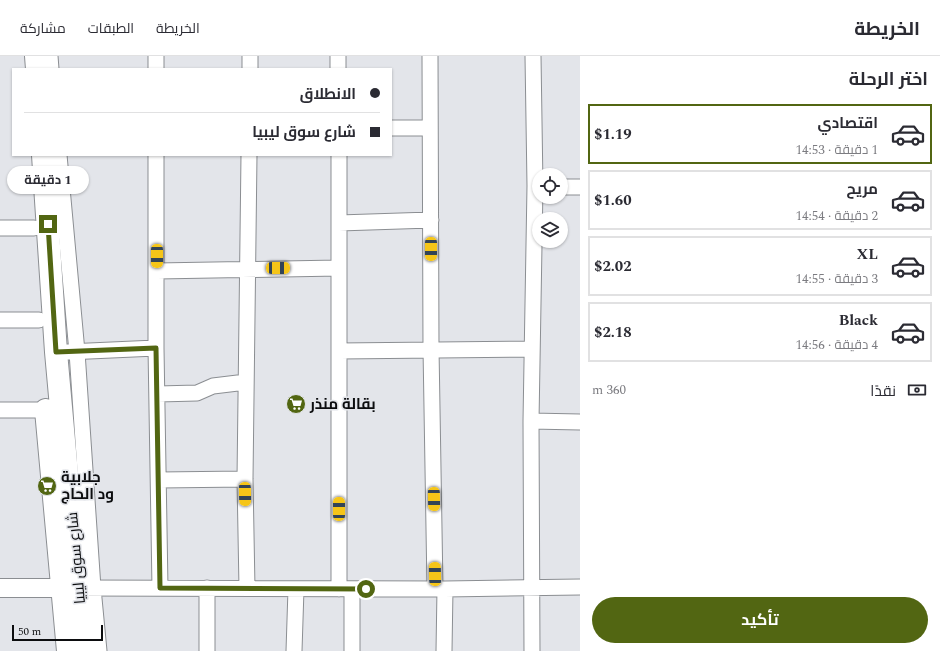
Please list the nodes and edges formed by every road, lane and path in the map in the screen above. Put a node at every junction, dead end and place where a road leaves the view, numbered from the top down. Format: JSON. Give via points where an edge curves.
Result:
{"nodes":[{"id":1,"x":22,"y":56,"type":"edge"},
{"id":2,"x":36,"y":56,"type":"edge"},
{"id":3,"x":50,"y":56,"type":"edge"},
{"id":4,"x":156,"y":56,"type":"edge"},
{"id":5,"x":250,"y":56,"type":"edge"},
{"id":6,"x":338,"y":56,"type":"edge"},
{"id":7,"x":430,"y":56,"type":"edge"},
{"id":8,"x":533,"y":56,"type":"edge"},
{"id":9,"x":23,"y":68,"type":"edge"},
{"id":10,"x":37,"y":68,"type":"edge"},
{"id":11,"x":51,"y":68,"type":"edge"},
{"id":12,"x":156,"y":68,"type":"edge"},
{"id":13,"x":250,"y":68,"type":"edge"},
{"id":14,"x":338,"y":68,"type":"edge"},
{"id":15,"x":392,"y":128,"type":"edge"},
{"id":16,"x":430,"y":128,"type":"junction"},
{"id":17,"x":29,"y":156,"type":"edge"},
{"id":18,"x":43,"y":156,"type":"edge"},
{"id":19,"x":59,"y":156,"type":"edge"},
{"id":20,"x":156,"y":156,"type":"edge"},
{"id":21,"x":249,"y":156,"type":"edge"},
{"id":22,"x":339,"y":156,"type":"edge"},
{"id":23,"x":536,"y":168,"type":"edge"},
{"id":24,"x":568,"y":187,"type":"edge"},
{"id":25,"x":580,"y":187,"type":"edge"},
{"id":26,"x":536,"y":204,"type":"edge"},
{"id":27,"x":431,"y":220,"type":"junction"},
{"id":28,"x":339,"y":223,"type":"junction"},
{"id":29,"x":0,"y":228,"type":"edge"},
{"id":30,"x":34,"y":228,"type":"junction"},
{"id":31,"x":248,"y":268,"type":"junction"},
{"id":32,"x":339,"y":268,"type":"junction"},
{"id":33,"x":157,"y":271,"type":"junction"},
{"id":34,"x":0,"y":320,"type":"edge"},
{"id":35,"x":38,"y":320,"type":"junction"},
{"id":36,"x":156,"y":348,"type":"junction"},
{"id":37,"x":431,"y":348,"type":"junction"},
{"id":38,"x":532,"y":348,"type":"junction"},
{"id":39,"x":339,"y":351,"type":"junction"},
{"id":40,"x":66,"y":352,"type":"junction"},
{"id":41,"x":246,"y":382,"type":"junction"},
{"id":42,"x":158,"y":394,"type":"junction"},
{"id":43,"x":0,"y":410,"type":"edge"},
{"id":44,"x":46,"y":410,"type":"junction"},
{"id":45,"x":530,"y":421,"type":"junction"},
{"id":46,"x":580,"y":422,"type":"edge"},
{"id":47,"x":245,"y":479,"type":"junction"},
{"id":48,"x":158,"y":480,"type":"junction"},
{"id":49,"x":580,"y":587,"type":"edge"},
{"id":50,"x":0,"y":588,"type":"edge"},
{"id":51,"x":78,"y":588,"type":"junction"},
{"id":52,"x":160,"y":588,"type":"junction"},
{"id":53,"x":207,"y":588,"type":"junction"},
{"id":54,"x":247,"y":588,"type":"junction"},
{"id":55,"x":530,"y":588,"type":"junction"},
{"id":56,"x":296,"y":589,"type":"junction"},
{"id":57,"x":346,"y":589,"type":"junction"},
{"id":58,"x":440,"y":589,"type":"junction"},
{"id":59,"x":68,"y":651,"type":"edge"},
{"id":60,"x":83,"y":651,"type":"edge"},
{"id":61,"x":99,"y":651,"type":"edge"},
{"id":62,"x":206,"y":651,"type":"edge"},
{"id":63,"x":294,"y":651,"type":"edge"},
{"id":64,"x":352,"y":651,"type":"edge"},
{"id":65,"x":444,"y":651,"type":"edge"},
{"id":66,"x":532,"y":651,"type":"edge"}],
"edges":[{"from":1,"to":9,"type":"main road"},
{"from":2,"to":10,"type":"main road"},
{"from":3,"to":11,"type":"street"},
{"from":4,"to":12,"type":"street"},
{"from":5,"to":13,"type":"street"},
{"from":6,"to":14,"type":"street"},
{"from":7,"to":16,"type":"street"},
{"from":8,"to":23,"type":"street"},
{"from":15,"to":16,"type":"street"},
{"from":16,"to":27,"type":"street"},
{"from":17,"to":30,"type":"main road","name":"شارع سوق ليبيا"},
{"from":18,"to":40,"type":"main road","name":"شارع سوق ليبيا"},
{"from":19,"to":40,"type":"street"},
{"from":20,"to":33,"type":"street"},
{"from":21,"to":31,"type":"street"},
{"from":22,"to":28,"type":"street"},
{"from":24,"to":25,"type":"street"},
{"from":26,"to":38,"type":"street"},
{"from":27,"to":28,"type":"street"},
{"from":27,"to":37,"type":"street"},
{"from":28,"to":32,"type":"street"},
{"from":29,"to":30,"type":"street"},
{"from":30,"to":35,"type":"main road","name":"شارع سوق ليبيا"},
{"from":31,"to":32,"type":"street"},
{"from":31,"to":33,"type":"street"},
{"from":31,"to":41,"type":"street"},
{"from":32,"to":39,"type":"street"},
{"from":33,"to":36,"type":"street"},
{"from":34,"to":35,"type":"street"},
{"from":35,"to":44,"type":"main road","name":"شارع سوق ليبيا"},
{"from":36,"to":40,"type":"street"},
{"from":36,"to":42,"type":"street"},
{"from":37,"to":38,"type":"street"},
{"from":37,"to":39,"type":"street"},
{"from":37,"to":58,"type":"street"},
{"from":38,"to":45,"type":"street"},
{"from":39,"to":57,"type":"street"},
{"from":40,"to":51,"type":"main road","name":"شارع سوق ليبيا"},
{"from":41,"to":42,"type":"street","via":[[212,386],[197,393]]},
{"from":41,"to":47,"type":"street"},
{"from":42,"to":48,"type":"street"},
{"from":43,"to":44,"type":"street"},
{"from":44,"to":51,"type":"main road","name":"شارع سوق ليبيا"},
{"from":45,"to":46,"type":"street"},
{"from":45,"to":55,"type":"street"},
{"from":47,"to":48,"type":"street"},
{"from":47,"to":54,"type":"street"},
{"from":48,"to":52,"type":"street"},
{"from":49,"to":55,"type":"street"},
{"from":50,"to":51,"type":"street"},
{"from":51,"to":52,"type":"street"},
{"from":51,"to":59,"type":"main road","name":"شارع سوق ليبيا"},
{"from":51,"to":60,"type":"main road","name":"شارع سوق ليبيا"},
{"from":51,"to":61,"type":"street"},
{"from":52,"to":53,"type":"street"},
{"from":53,"to":54,"type":"street"},
{"from":53,"to":62,"type":"street"},
{"from":54,"to":56,"type":"street"},
{"from":55,"to":58,"type":"street"},
{"from":55,"to":66,"type":"street"},
{"from":56,"to":57,"type":"street"},
{"from":56,"to":63,"type":"street"},
{"from":57,"to":58,"type":"street"},
{"from":57,"to":64,"type":"street"},
{"from":58,"to":65,"type":"street"}]}
